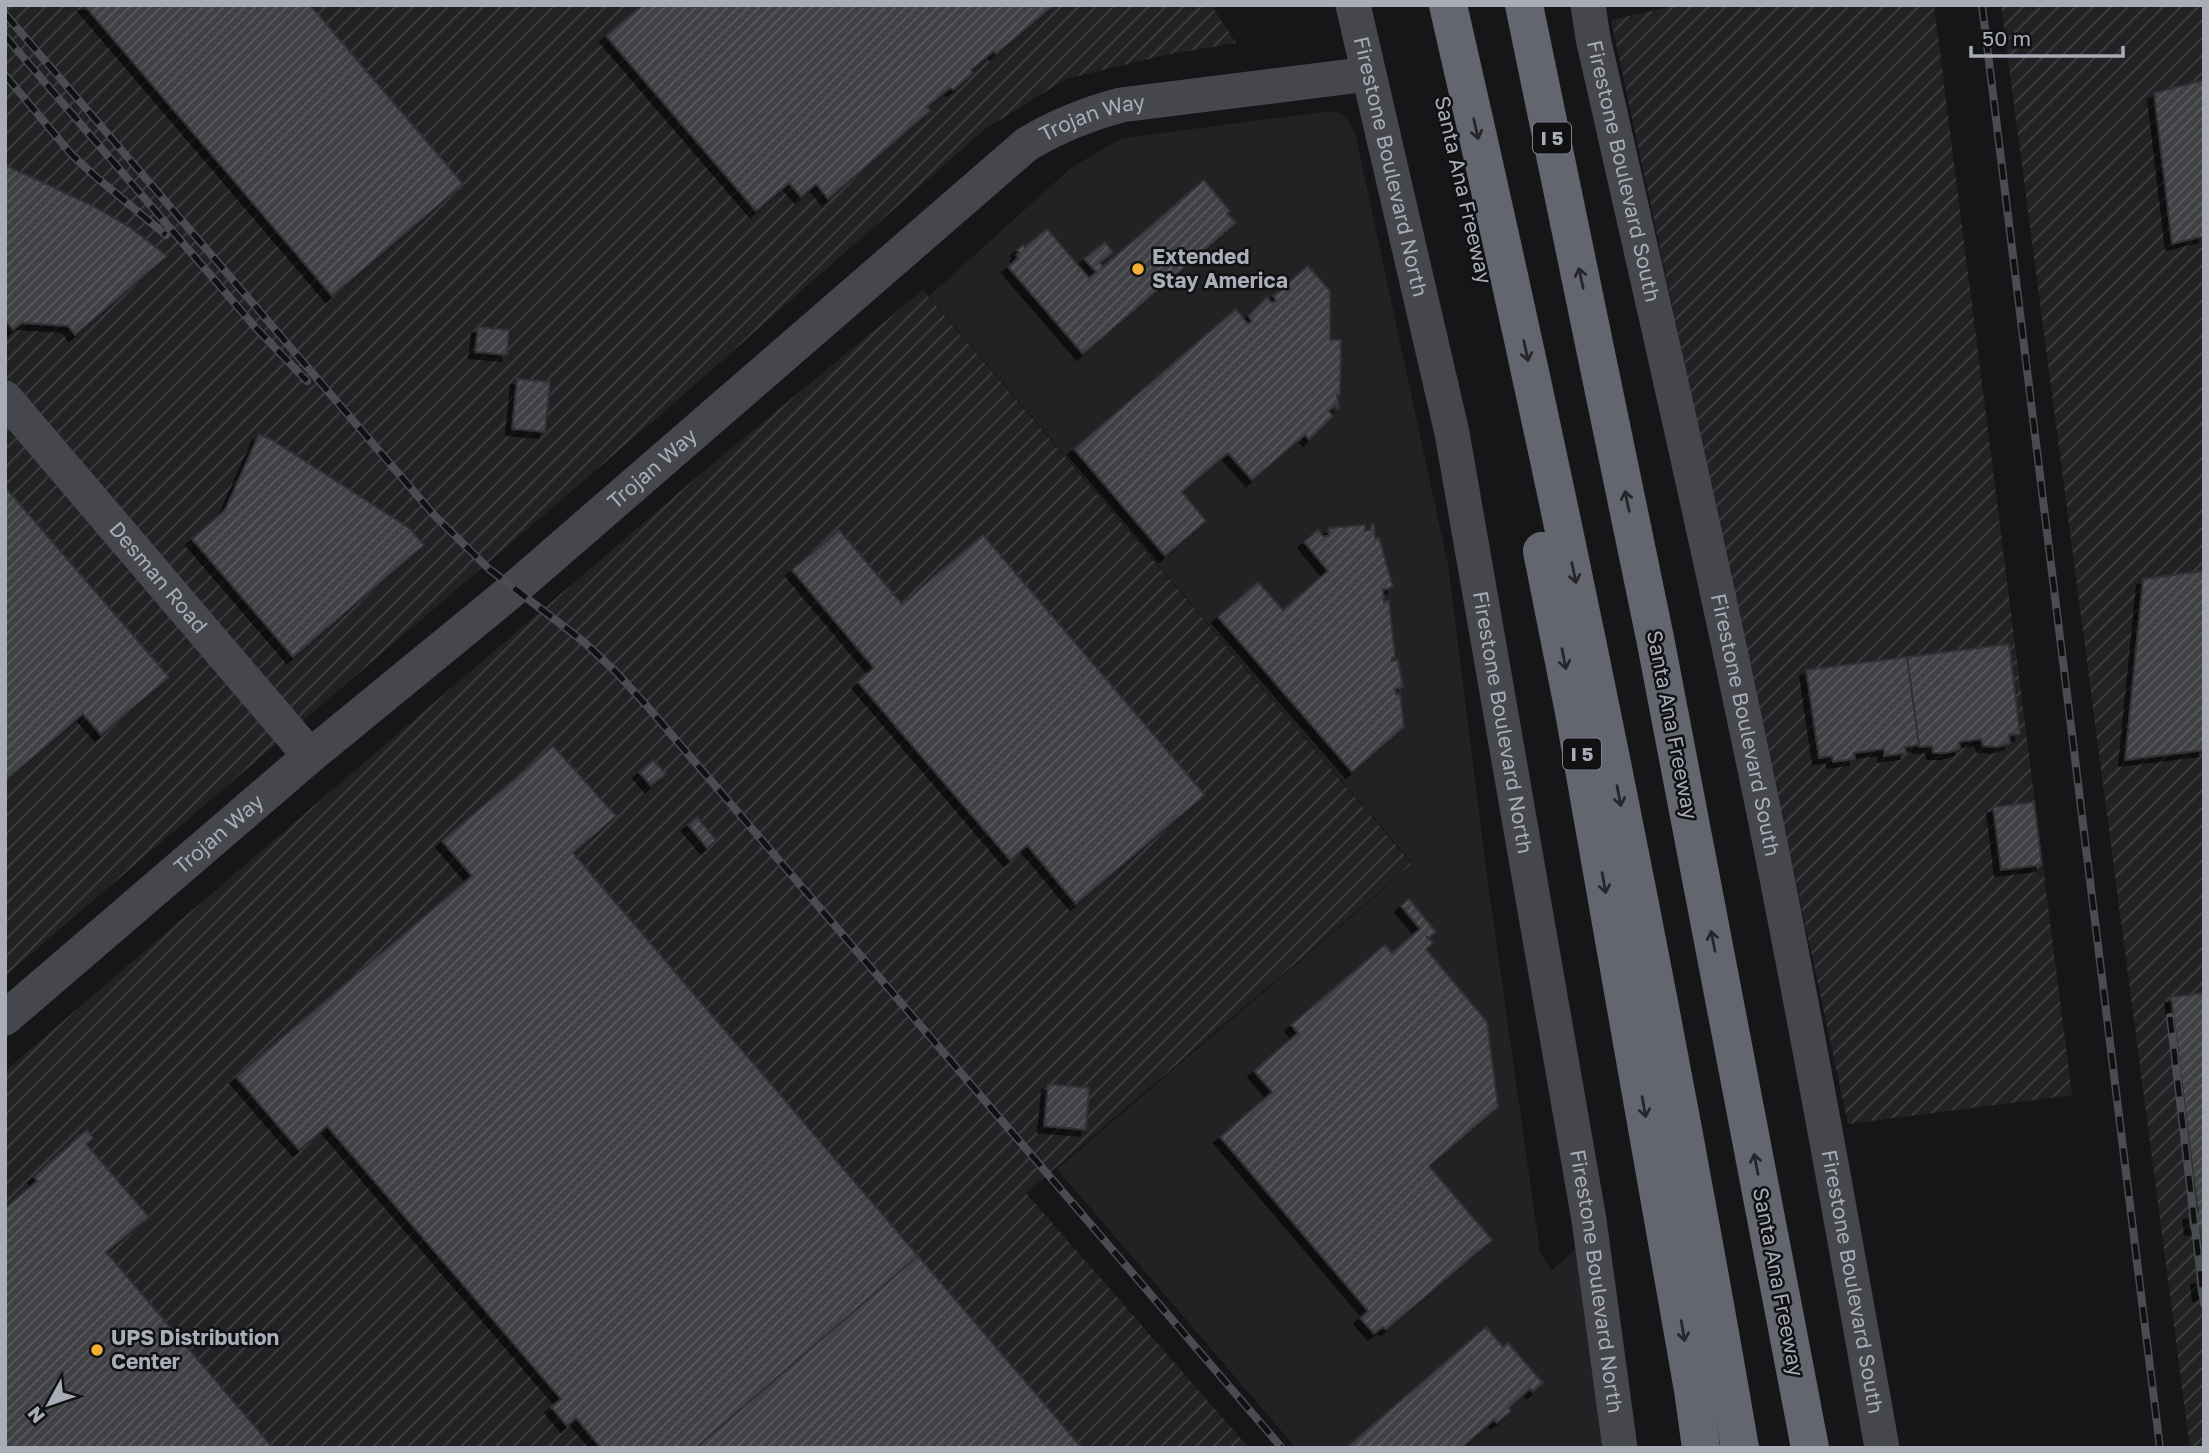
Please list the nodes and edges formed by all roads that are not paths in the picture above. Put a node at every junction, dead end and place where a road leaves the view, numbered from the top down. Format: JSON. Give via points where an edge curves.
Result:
{"nodes":[{"id":1,"x":1353,"y":5,"type":"edge"},
{"id":2,"x":1422,"y":5,"type":"edge"},
{"id":3,"x":1448,"y":5,"type":"edge"},
{"id":4,"x":1588,"y":5,"type":"edge"},
{"id":5,"x":1526,"y":10,"type":"edge"},
{"id":6,"x":1448,"y":64,"type":"junction"},
{"id":7,"x":1368,"y":74,"type":"junction"},
{"id":8,"x":5,"y":398,"type":"edge"},
{"id":9,"x":310,"y":757,"type":"junction"},
{"id":10,"x":5,"y":1018,"type":"edge"},
{"id":11,"x":1620,"y":1448,"type":"edge"},
{"id":12,"x":1701,"y":1448,"type":"edge"},
{"id":13,"x":1740,"y":1448,"type":"edge"},
{"id":14,"x":1810,"y":1448,"type":"edge"},
{"id":15,"x":1882,"y":1448,"type":"edge"}],
"edges":[{"from":1,"to":7,"type":"street","name":"Firestone Boulevard North"},
{"from":2,"to":6,"type":"highway","name":"Santa Ana Freeway","number":"I 5"},
{"from":3,"to":6,"type":"highway"},
{"from":4,"to":15,"type":"street","name":"Firestone Boulevard South","via":[[1762,805]]},
{"from":14,"to":5,"type":"highway","name":"Santa Ana Freeway","number":"I 5","one_way":true,"via":[[1653,624]]},
{"from":6,"to":12,"type":"highway","name":"Santa Ana Freeway","number":"I 5","one_way":true,"via":[[1574,712]]},
{"from":6,"to":13,"type":"highway","one_way":true,"via":[[1531,375],[1598,689]]},
{"from":7,"to":9,"type":"street","name":"Trojan Way","via":[[1121,105],[1087,114],[1027,144],[515,588]]},
{"from":7,"to":11,"type":"street","name":"Firestone Boulevard North","via":[[1452,433],[1589,1220]]},
{"from":8,"to":9,"type":"street","name":"Desman Road"},
{"from":9,"to":10,"type":"street","name":"Trojan Way"}]}
